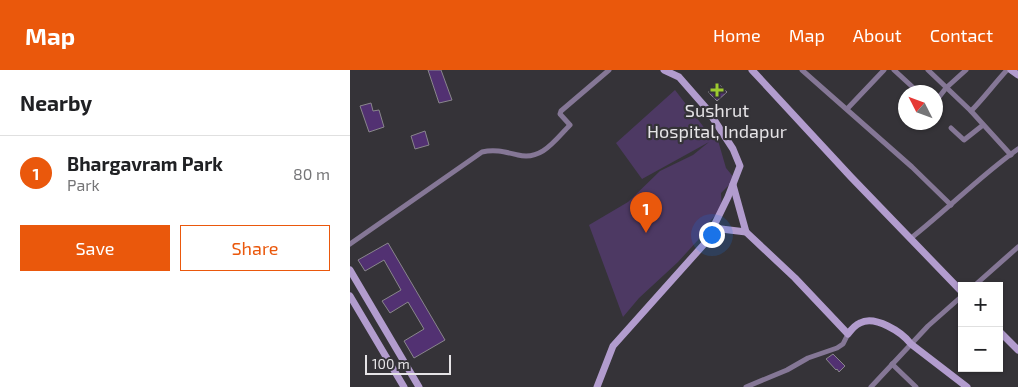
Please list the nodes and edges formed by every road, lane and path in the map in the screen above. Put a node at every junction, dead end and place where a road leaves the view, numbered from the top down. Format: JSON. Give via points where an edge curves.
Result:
{"nodes":[{"id":1,"x":609,"y":70,"type":"edge"},
{"id":2,"x":664,"y":70,"type":"edge"},
{"id":3,"x":752,"y":70,"type":"edge"},
{"id":4,"x":802,"y":70,"type":"edge"},
{"id":5,"x":884,"y":70,"type":"edge"},
{"id":6,"x":894,"y":70,"type":"edge"},
{"id":7,"x":928,"y":70,"type":"edge"},
{"id":8,"x":966,"y":70,"type":"edge"},
{"id":9,"x":1007,"y":70,"type":"edge"},
{"id":10,"x":1011,"y":70,"type":"edge"},
{"id":11,"x":1018,"y":75,"type":"edge"},
{"id":12,"x":910,"y":85,"type":"edge"},
{"id":13,"x":946,"y":88,"type":"junction"},
{"id":14,"x":943,"y":92,"type":"edge"},
{"id":15,"x":847,"y":109,"type":"junction"},
{"id":16,"x":971,"y":111,"type":"junction"},
{"id":17,"x":983,"y":125,"type":"junction"},
{"id":18,"x":951,"y":128,"type":"dead end"},
{"id":19,"x":1018,"y":150,"type":"edge"},
{"id":20,"x":1011,"y":155,"type":"junction"},
{"id":21,"x":733,"y":184,"type":"junction"},
{"id":22,"x":951,"y":205,"type":"junction"},
{"id":23,"x":713,"y":228,"type":"junction"},
{"id":24,"x":746,"y":232,"type":"junction"},
{"id":25,"x":910,"y":239,"type":"junction"},
{"id":26,"x":350,"y":244,"type":"edge"},
{"id":27,"x":1018,"y":247,"type":"edge"},
{"id":28,"x":350,"y":270,"type":"edge"},
{"id":29,"x":979,"y":282,"type":"edge"},
{"id":30,"x":958,"y":288,"type":"edge"},
{"id":31,"x":350,"y":296,"type":"edge"},
{"id":32,"x":958,"y":300,"type":"edge"},
{"id":33,"x":848,"y":334,"type":"junction"},
{"id":34,"x":1003,"y":334,"type":"edge"},
{"id":35,"x":911,"y":344,"type":"junction"},
{"id":36,"x":1017,"y":346,"type":"edge"},
{"id":37,"x":892,"y":364,"type":"junction"},
{"id":38,"x":404,"y":387,"type":"edge"},
{"id":39,"x":419,"y":387,"type":"edge"},
{"id":40,"x":597,"y":387,"type":"edge"},
{"id":41,"x":746,"y":387,"type":"edge"},
{"id":42,"x":871,"y":387,"type":"edge"},
{"id":43,"x":916,"y":387,"type":"edge"},
{"id":44,"x":967,"y":387,"type":"edge"}],
"edges":[{"from":1,"to":26,"type":"street","via":[[561,111],[570,125],[543,152],[527,157],[498,150],[482,152]]},
{"from":2,"to":21,"type":"street","via":[[678,77],[707,109],[733,149],[740,166]]},
{"from":3,"to":25,"type":"street"},
{"from":4,"to":15,"type":"street"},
{"from":5,"to":15,"type":"street"},
{"from":6,"to":12,"type":"street"},
{"from":7,"to":13,"type":"street"},
{"from":8,"to":13,"type":"street"},
{"from":9,"to":16,"type":"street"},
{"from":10,"to":11,"type":"street"},
{"from":13,"to":14,"type":"street"},
{"from":13,"to":16,"type":"street"},
{"from":15,"to":22,"type":"street"},
{"from":16,"to":17,"type":"street"},
{"from":17,"to":18,"type":"street","via":[[964,140]]},
{"from":17,"to":20,"type":"street"},
{"from":19,"to":20,"type":"street"},
{"from":20,"to":22,"type":"street"},
{"from":21,"to":23,"type":"street"},
{"from":21,"to":24,"type":"street"},
{"from":22,"to":25,"type":"street"},
{"from":23,"to":24,"type":"street"},
{"from":23,"to":40,"type":"street","via":[[706,242],[613,346]]},
{"from":24,"to":33,"type":"street"},
{"from":25,"to":30,"type":"street"},
{"from":27,"to":29,"type":"street"},
{"from":28,"to":39,"type":"street"},
{"from":31,"to":38,"type":"street"},
{"from":32,"to":35,"type":"street"},
{"from":33,"to":35,"type":"street","via":[[859,323],[870,320],[890,327]]},
{"from":33,"to":41,"type":"street","via":[[838,348],[808,358]]},
{"from":34,"to":36,"type":"street"},
{"from":35,"to":37,"type":"street"},
{"from":35,"to":44,"type":"street"},
{"from":37,"to":42,"type":"street"},
{"from":37,"to":43,"type":"street"}]}
